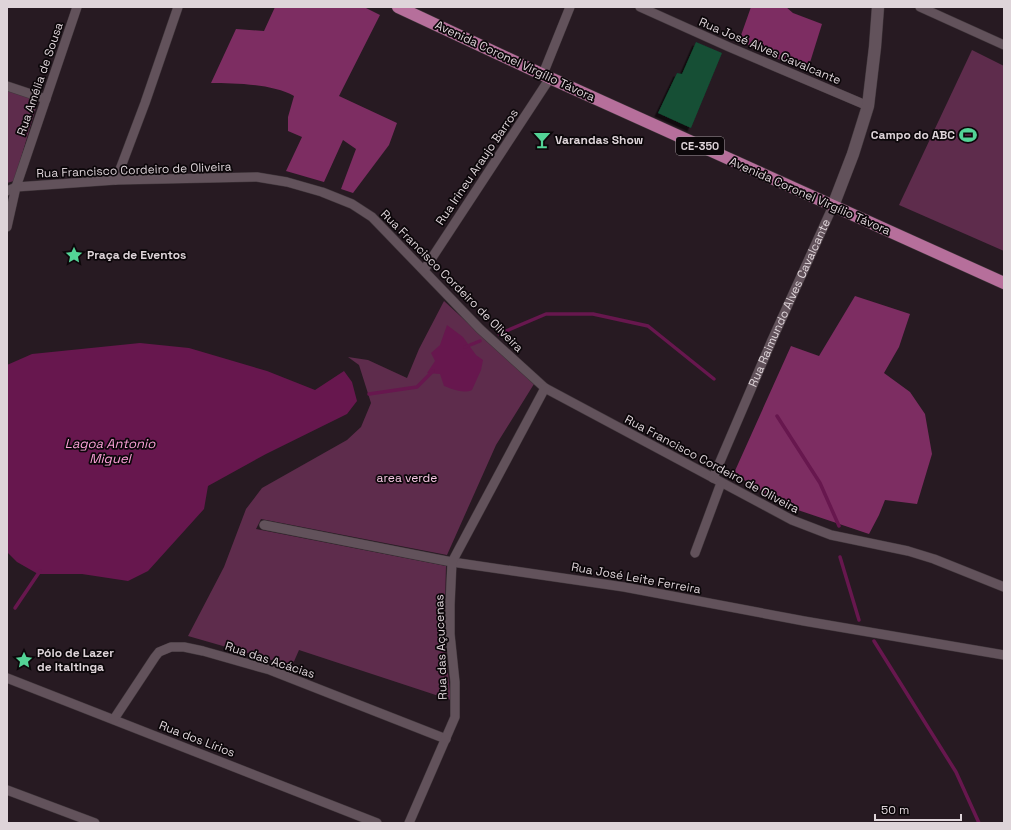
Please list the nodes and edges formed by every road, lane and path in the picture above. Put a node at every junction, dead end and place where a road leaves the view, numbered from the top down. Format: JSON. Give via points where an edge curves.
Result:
{"nodes":[{"id":1,"x":78,"y":7,"type":"edge"},
{"id":2,"x":178,"y":7,"type":"edge"},
{"id":3,"x":398,"y":7,"type":"edge"},
{"id":4,"x":570,"y":7,"type":"edge"},
{"id":5,"x":640,"y":7,"type":"edge"},
{"id":6,"x":878,"y":7,"type":"edge"},
{"id":7,"x":920,"y":7,"type":"edge"},
{"id":8,"x":1004,"y":45,"type":"edge"},
{"id":9,"x":547,"y":76,"type":"junction"},
{"id":10,"x":7,"y":86,"type":"edge"},
{"id":11,"x":46,"y":99,"type":"junction"},
{"id":12,"x":868,"y":106,"type":"junction"},
{"id":13,"x":116,"y":180,"type":"junction"},
{"id":14,"x":11,"y":189,"type":"edge"},
{"id":15,"x":833,"y":206,"type":"junction"},
{"id":16,"x":7,"y":227,"type":"edge"},
{"id":17,"x":424,"y":270,"type":"junction"},
{"id":18,"x":1004,"y":283,"type":"edge"},
{"id":19,"x":545,"y":388,"type":"junction"},
{"id":20,"x":713,"y":478,"type":"junction"},
{"id":21,"x":722,"y":483,"type":"junction"},
{"id":22,"x":264,"y":526,"type":"dead end"},
{"id":23,"x":695,"y":553,"type":"dead end"},
{"id":24,"x":452,"y":562,"type":"junction"},
{"id":25,"x":1004,"y":587,"type":"edge"},
{"id":26,"x":1004,"y":656,"type":"edge"},
{"id":27,"x":7,"y":678,"type":"edge"},
{"id":28,"x":114,"y":719,"type":"junction"},
{"id":29,"x":446,"y":739,"type":"junction"},
{"id":30,"x":7,"y":790,"type":"edge"},
{"id":31,"x":95,"y":823,"type":"edge"},
{"id":32,"x":377,"y":823,"type":"edge"},
{"id":33,"x":409,"y":823,"type":"edge"}],
"edges":[{"from":1,"to":11,"type":"street","name":"Rua Amélia de Sousa"},
{"from":2,"to":13,"type":"street"},
{"from":3,"to":9,"type":"main road","name":"Avenida Coronel Virgílio Távora","number":"CE-350"},
{"from":4,"to":9,"type":"street","name":"Rua Irineu Araujo Barros"},
{"from":5,"to":12,"type":"street","name":"Rua José Alves Cavalcante"},
{"from":6,"to":12,"type":"street","name":"Rua Raimundo Alves Cavalcante"},
{"from":7,"to":8,"type":"street"},
{"from":9,"to":15,"type":"main road","name":"Avenida Coronel Virgílio Távora","number":"CE-350"},
{"from":9,"to":17,"type":"street","name":"Rua Irineu Araujo Barros"},
{"from":10,"to":11,"type":"street"},
{"from":11,"to":14,"type":"street","name":"Rua Amélia de Sousa"},
{"from":12,"to":15,"type":"street","name":"Rua Raimundo Alves Cavalcante"},
{"from":13,"to":14,"type":"street","name":"Rua Francisco Cordeiro de Oliveira"},
{"from":13,"to":17,"type":"street","name":"Rua Francisco Cordeiro de Oliveira","via":[[257,177],[322,192],[352,204],[372,217]]},
{"from":14,"to":16,"type":"street","name":"Rua Amélia de Sousa"},
{"from":15,"to":18,"type":"main road","name":"Avenida Coronel Virgílio Távora","number":"CE-350"},
{"from":15,"to":20,"type":"street","name":"Rua Raimundo Alves Cavalcante"},
{"from":17,"to":19,"type":"street","name":"Rua Francisco Cordeiro de Oliveira","via":[[480,329]]},
{"from":19,"to":20,"type":"street","name":"Rua Francisco Cordeiro de Oliveira"},
{"from":19,"to":24,"type":"street","name":"Rua das Açucenas"},
{"from":20,"to":21,"type":"street","name":"Rua Francisco Cordeiro de Oliveira"},
{"from":21,"to":23,"type":"street"},
{"from":21,"to":25,"type":"street","name":"Rua Francisco Cordeiro de Oliveira","via":[[815,530],[845,539],[908,551]]},
{"from":22,"to":24,"type":"street","name":"Rua José Leite Ferreira"},
{"from":24,"to":26,"type":"street","name":"Rua José Leite Ferreira","via":[[624,587]]},
{"from":24,"to":29,"type":"street","name":"Rua das Açucenas","via":[[450,634],[456,707],[455,717]]},
{"from":27,"to":28,"type":"street","name":"Rua dos Lírios"},
{"from":28,"to":29,"type":"street","name":"Rua das Acácias","via":[[155,656],[170,647],[184,647],[270,670]]},
{"from":28,"to":32,"type":"street","name":"Rua dos Lírios"},
{"from":29,"to":33,"type":"street","name":"Rua das Açucenas"},
{"from":30,"to":31,"type":"street"}]}
